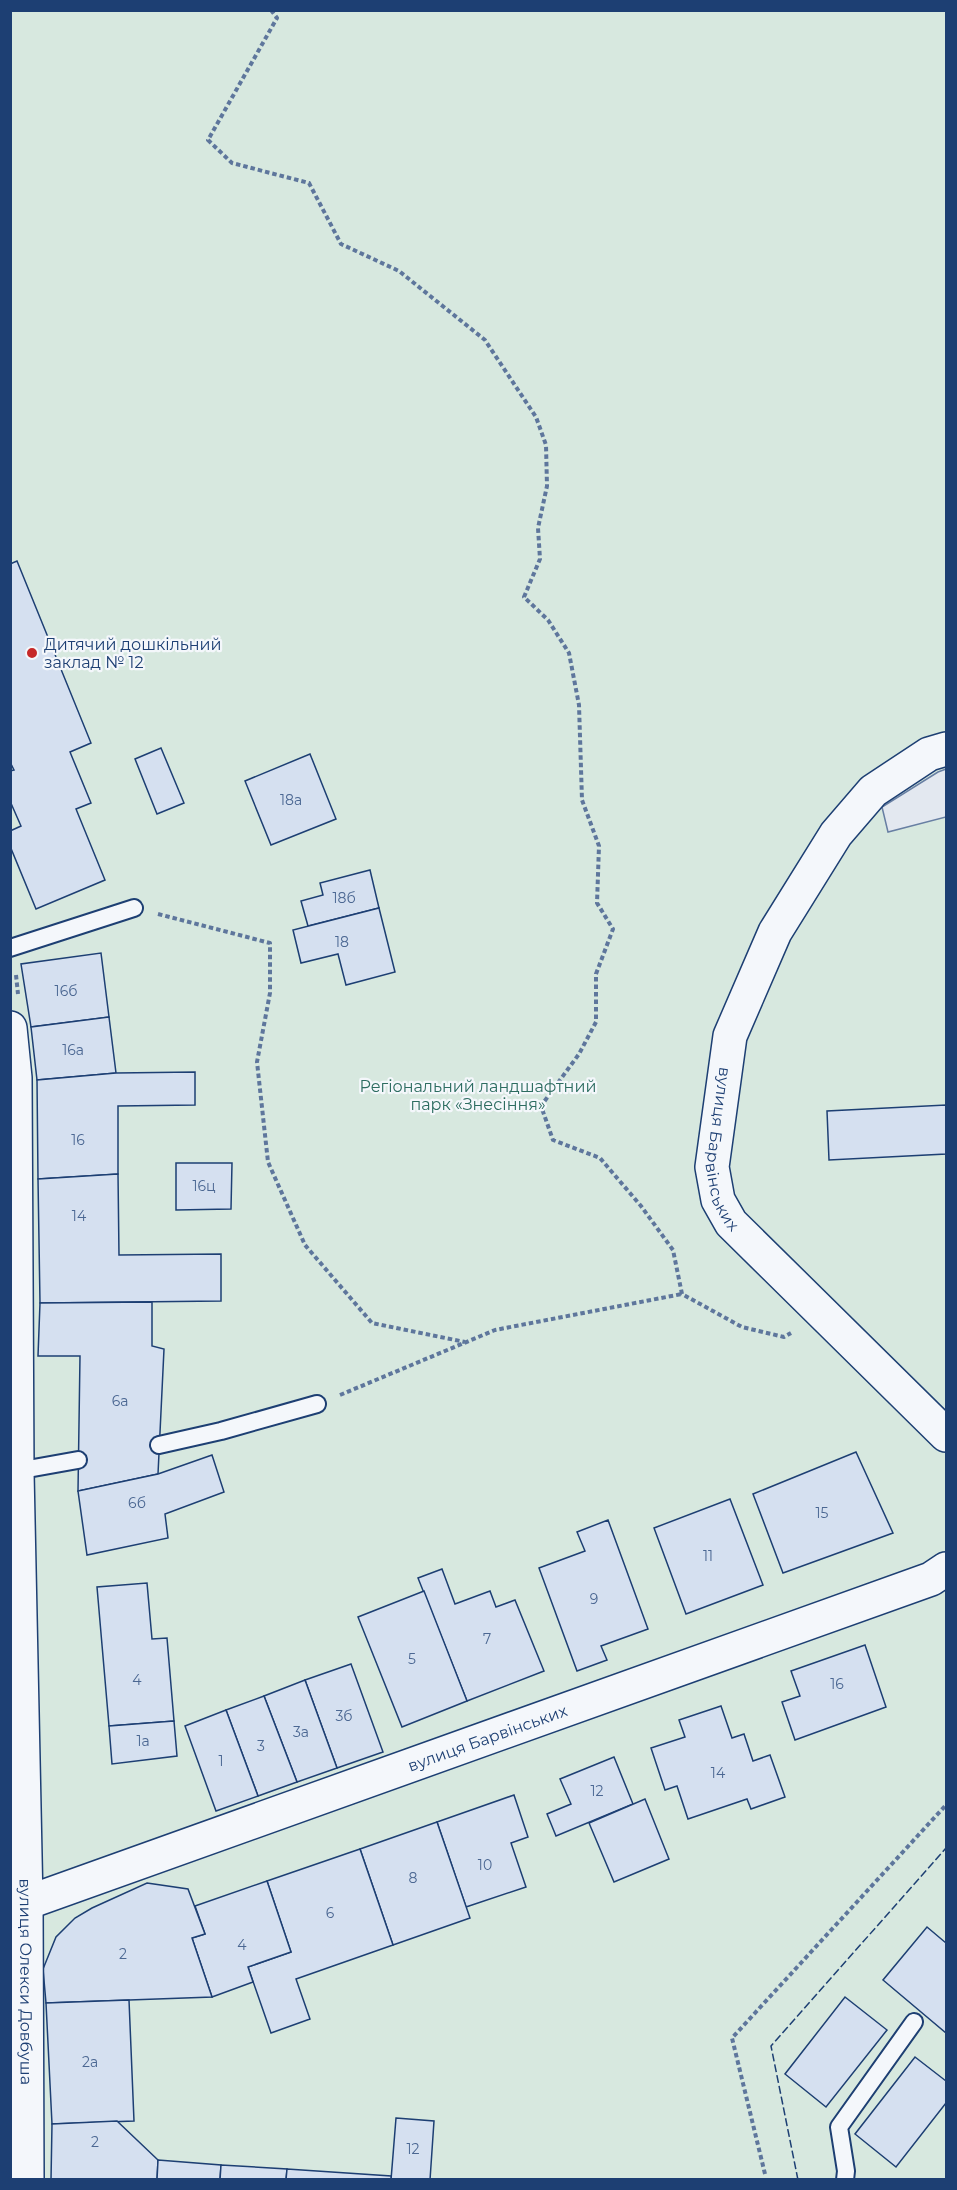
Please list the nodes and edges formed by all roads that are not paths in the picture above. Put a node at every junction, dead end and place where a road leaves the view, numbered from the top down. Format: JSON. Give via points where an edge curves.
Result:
{"nodes":[{"id":1,"x":946,"y":749,"type":"edge"},
{"id":2,"x":134,"y":908,"type":"road end"},
{"id":3,"x":10,"y":948,"type":"edge"},
{"id":4,"x":10,"y":1028,"type":"edge"},
{"id":5,"x":13,"y":1078,"type":"edge"},
{"id":6,"x":318,"y":1404,"type":"road end"},
{"id":7,"x":946,"y":1435,"type":"edge"},
{"id":8,"x":159,"y":1445,"type":"dead end"},
{"id":9,"x":78,"y":1460,"type":"dead end"},
{"id":10,"x":14,"y":1488,"type":"edge"},
{"id":11,"x":946,"y":1569,"type":"edge"},
{"id":12,"x":17,"y":1787,"type":"edge"},
{"id":13,"x":26,"y":1903,"type":"junction"},
{"id":14,"x":914,"y":2022,"type":"dead end"},
{"id":15,"x":847,"y":2177,"type":"edge"},
{"id":16,"x":27,"y":2180,"type":"edge"}],
"edges":[{"from":1,"to":7,"type":"street","name":"вулиця Барвінських","via":[[929,754],[873,791],[836,834],[775,932],[730,1036],[712,1167],[718,1200],[731,1223]]},
{"from":2,"to":3,"type":"lane"},
{"from":4,"to":5,"type":"street","name":"вулиця Олекси Довбуша"},
{"from":5,"to":10,"type":"street","name":"вулиця Олекси Довбуша"},
{"from":6,"to":8,"type":"lane"},
{"from":9,"to":10,"type":"lane"},
{"from":10,"to":12,"type":"street","name":"вулиця Олекси Довбуша"},
{"from":11,"to":13,"type":"street","name":"вулиця Барвінських","via":[[931,1579]]},
{"from":12,"to":13,"type":"street","name":"вулиця Олекси Довбуша"},
{"from":13,"to":16,"type":"street","name":"вулиця Олекси Довбуша"},
{"from":14,"to":15,"type":"lane","via":[[839,2127]]}]}
